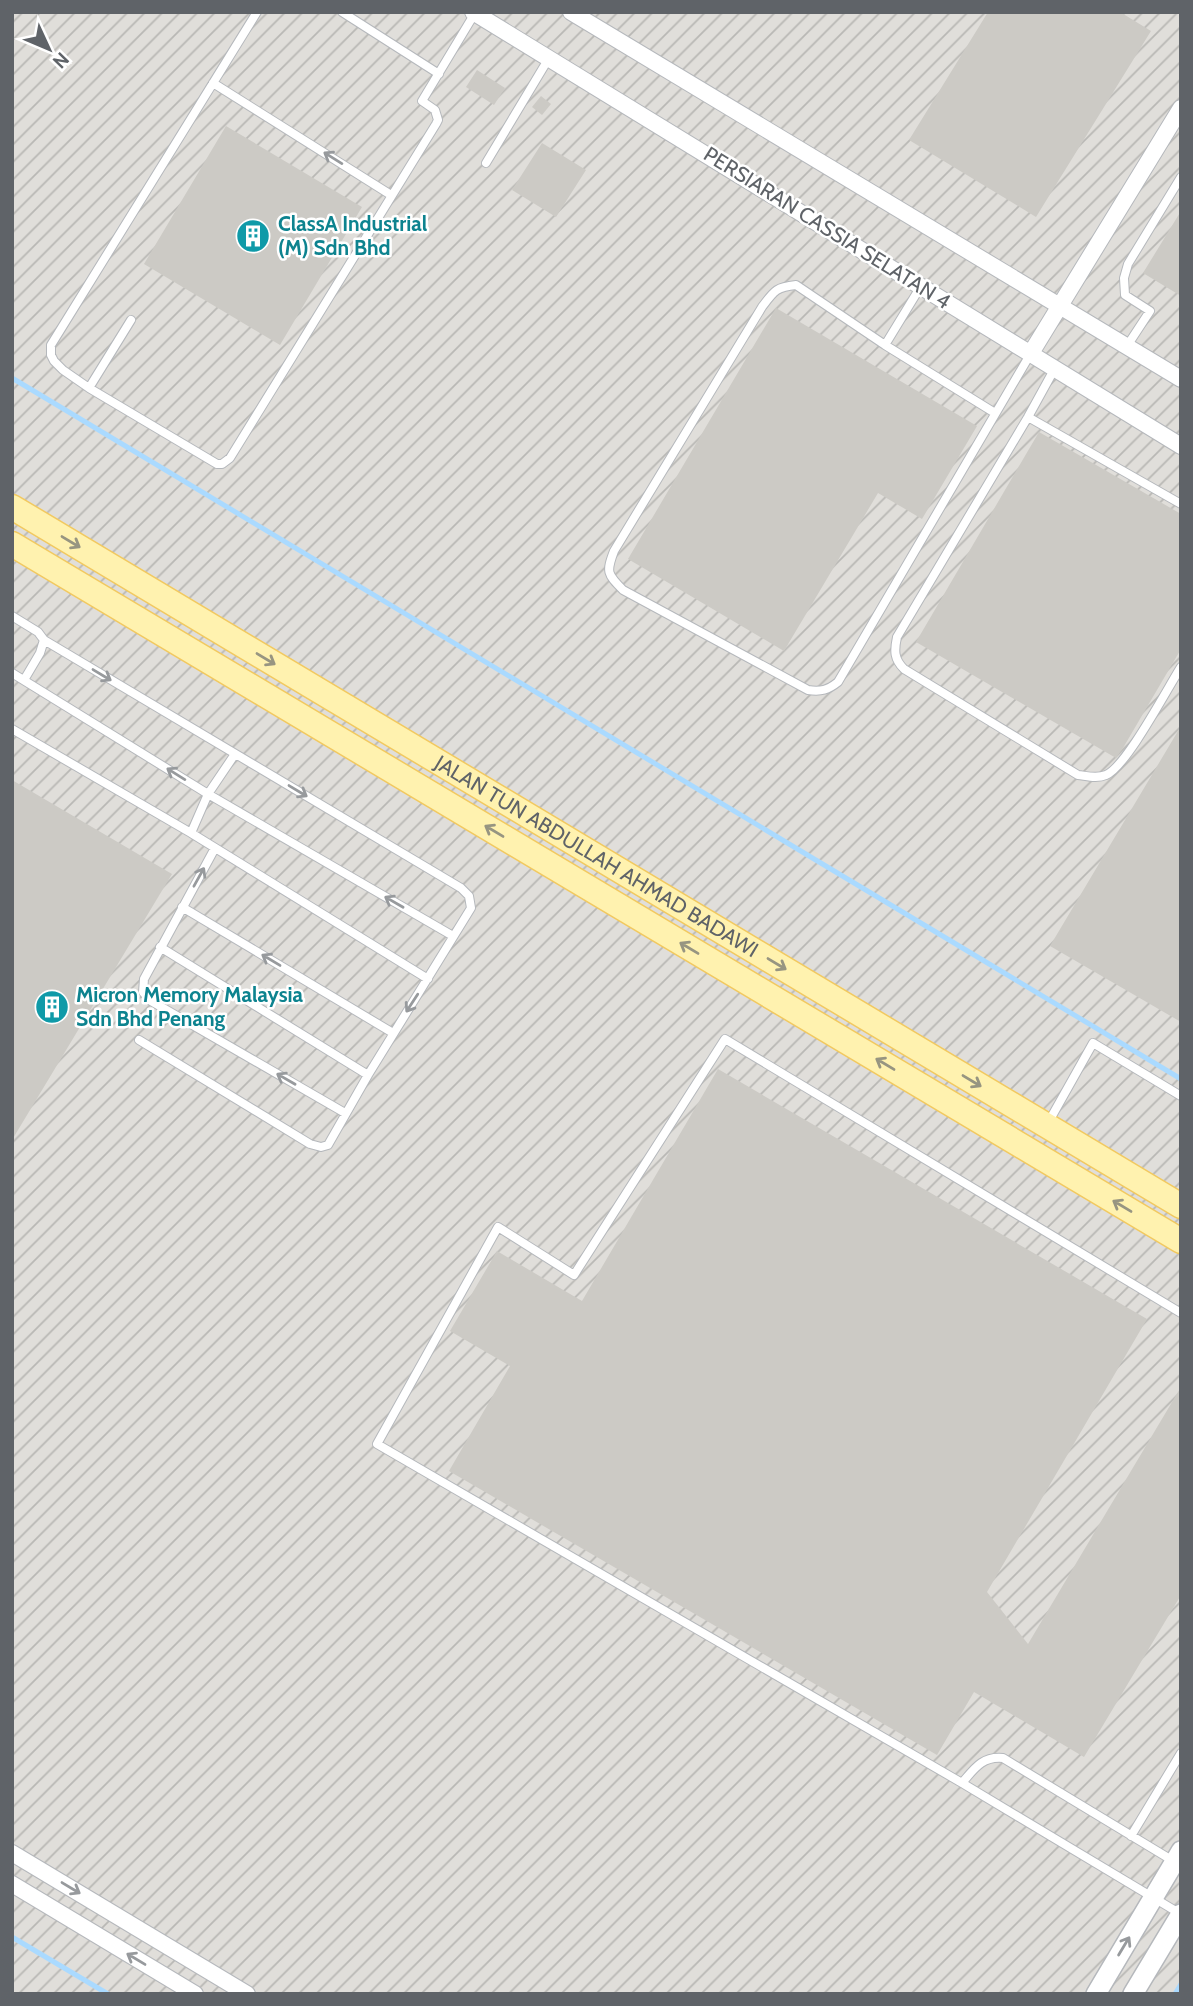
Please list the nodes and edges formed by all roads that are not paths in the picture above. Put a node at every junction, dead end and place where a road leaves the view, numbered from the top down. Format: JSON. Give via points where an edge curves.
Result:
{"nodes":[{"id":1,"x":257,"y":12,"type":"edge"},
{"id":2,"x":342,"y":12,"type":"edge"},
{"id":3,"x":571,"y":12,"type":"edge"},
{"id":4,"x":474,"y":13,"type":"edge"},
{"id":5,"x":549,"y":58,"type":"junction"},
{"id":6,"x":439,"y":74,"type":"junction"},
{"id":7,"x":213,"y":83,"type":"junction"},
{"id":8,"x":1181,"y":108,"type":"edge"},
{"id":9,"x":486,"y":163,"type":"dead end"},
{"id":10,"x":1181,"y":177,"type":"edge"},
{"id":11,"x":391,"y":195,"type":"junction"},
{"id":12,"x":921,"y":286,"type":"junction"},
{"id":13,"x":1060,"y":305,"type":"junction"},
{"id":14,"x":131,"y":320,"type":"dead end"},
{"id":15,"x":885,"y":345,"type":"junction"},
{"id":16,"x":1127,"y":346,"type":"junction"},
{"id":17,"x":1031,"y":353,"type":"junction"},
{"id":18,"x":1055,"y":368,"type":"junction"},
{"id":19,"x":1176,"y":374,"type":"edge"},
{"id":20,"x":89,"y":388,"type":"junction"},
{"id":21,"x":995,"y":413,"type":"junction"},
{"id":22,"x":1028,"y":417,"type":"junction"},
{"id":23,"x":1181,"y":446,"type":"edge"},
{"id":24,"x":1181,"y":504,"type":"edge"},
{"id":25,"x":12,"y":508,"type":"edge"},
{"id":26,"x":12,"y":544,"type":"edge"},
{"id":27,"x":12,"y":616,"type":"edge"},
{"id":28,"x":44,"y":640,"type":"junction"},
{"id":29,"x":1181,"y":667,"type":"edge"},
{"id":30,"x":12,"y":673,"type":"edge"},
{"id":31,"x":24,"y":680,"type":"junction"},
{"id":32,"x":12,"y":729,"type":"edge"},
{"id":33,"x":235,"y":754,"type":"junction"},
{"id":34,"x":208,"y":794,"type":"junction"},
{"id":35,"x":191,"y":833,"type":"junction"},
{"id":36,"x":215,"y":848,"type":"junction"},
{"id":37,"x":182,"y":907,"type":"junction"},
{"id":38,"x":453,"y":936,"type":"junction"},
{"id":39,"x":160,"y":947,"type":"junction"},
{"id":40,"x":428,"y":979,"type":"junction"},
{"id":41,"x":393,"y":1033,"type":"junction"},
{"id":42,"x":139,"y":1040,"type":"dead end"},
{"id":43,"x":368,"y":1075,"type":"junction"},
{"id":44,"x":1181,"y":1096,"type":"edge"},
{"id":45,"x":345,"y":1113,"type":"junction"},
{"id":46,"x":1046,"y":1125,"type":"junction"},
{"id":47,"x":1181,"y":1206,"type":"edge"},
{"id":48,"x":1181,"y":1241,"type":"edge"},
{"id":49,"x":1181,"y":1313,"type":"edge"},
{"id":50,"x":1181,"y":1753,"type":"edge"},
{"id":51,"x":962,"y":1783,"type":"junction"},
{"id":52,"x":1131,"y":1836,"type":"junction"},
{"id":53,"x":12,"y":1853,"type":"edge"},
{"id":54,"x":1179,"y":1859,"type":"edge"},
{"id":55,"x":12,"y":1884,"type":"edge"},
{"id":56,"x":1153,"y":1898,"type":"junction"},
{"id":57,"x":1181,"y":1914,"type":"edge"},
{"id":58,"x":195,"y":1994,"type":"edge"},
{"id":59,"x":247,"y":1994,"type":"edge"},
{"id":60,"x":1096,"y":1994,"type":"edge"},
{"id":61,"x":1133,"y":1994,"type":"edge"}],
"edges":[{"from":1,"to":7,"type":"lane"},
{"from":2,"to":6,"type":"lane"},
{"from":3,"to":13,"type":"street"},
{"from":4,"to":5,"type":"street","name":"PERSIARAN CASSIA SELATAN 4"},
{"from":4,"to":6,"type":"lane"},
{"from":5,"to":9,"type":"lane"},
{"from":5,"to":12,"type":"street","name":"PERSIARAN CASSIA SELATAN 4"},
{"from":6,"to":11,"type":"lane","via":[[422,101],[435,110],[438,120]]},
{"from":11,"to":7,"type":"lane","one_way":true},
{"from":7,"to":20,"type":"lane","via":[[51,345],[54,361]]},
{"from":8,"to":13,"type":"street"},
{"from":10,"to":16,"type":"lane","via":[[1128,264],[1125,295],[1150,311]]},
{"from":11,"to":20,"type":"lane","via":[[227,461],[212,462]]},
{"from":12,"to":15,"type":"lane"},
{"from":12,"to":17,"type":"street","name":"PERSIARAN CASSIA SELATAN 4"},
{"from":13,"to":16,"type":"street"},
{"from":13,"to":17,"type":"street"},
{"from":14,"to":20,"type":"lane"},
{"from":15,"to":21,"type":"lane"},
{"from":15,"to":21,"type":"lane","via":[[796,285],[774,291],[614,551],[610,576],[623,590],[808,690],[830,688],[838,682]]},
{"from":16,"to":19,"type":"street"},
{"from":17,"to":18,"type":"street","name":"PERSIARAN CASSIA SELATAN 4"},
{"from":17,"to":21,"type":"lane"},
{"from":18,"to":22,"type":"lane"},
{"from":18,"to":23,"type":"street","name":"PERSIARAN CASSIA SELATAN 4"},
{"from":22,"to":24,"type":"lane"},
{"from":22,"to":29,"type":"lane","via":[[897,637],[894,655],[898,663],[1078,775],[1094,777],[1108,774],[1126,758]]},
{"from":25,"to":46,"type":"main road","name":"JALAN TUN ABDULLAH AHMAD BADAWI","one_way":true},
{"from":48,"to":26,"type":"main road","name":"JALAN TUN ABDULLAH AHMAD BADAWI","one_way":true},
{"from":27,"to":28,"type":"lane"},
{"from":28,"to":31,"type":"lane"},
{"from":28,"to":33,"type":"lane","one_way":true},
{"from":30,"to":31,"type":"lane"},
{"from":34,"to":31,"type":"lane","one_way":true},
{"from":32,"to":35,"type":"lane"},
{"from":33,"to":34,"type":"lane"},
{"from":33,"to":38,"type":"lane","one_way":true,"via":[[461,888],[469,896],[471,908]]},
{"from":34,"to":35,"type":"lane"},
{"from":38,"to":34,"type":"lane","one_way":true},
{"from":35,"to":36,"type":"lane"},
{"from":37,"to":36,"type":"lane","one_way":true},
{"from":36,"to":40,"type":"lane"},
{"from":37,"to":39,"type":"lane"},
{"from":41,"to":37,"type":"lane","one_way":true},
{"from":38,"to":40,"type":"lane"},
{"from":39,"to":43,"type":"lane"},
{"from":45,"to":39,"type":"lane","one_way":true,"via":[[151,1001],[143,992],[144,979]]},
{"from":40,"to":41,"type":"lane","one_way":true},
{"from":41,"to":43,"type":"lane"},
{"from":42,"to":45,"type":"lane","via":[[310,1144],[328,1145]]},
{"from":43,"to":45,"type":"lane"},
{"from":44,"to":46,"type":"lane","via":[[1093,1043]]},
{"from":46,"to":47,"type":"main road","name":"JALAN TUN ABDULLAH AHMAD BADAWI"},
{"from":49,"to":51,"type":"lane","via":[[724,1039],[575,1275],[498,1227],[377,1444]]},
{"from":50,"to":52,"type":"lane"},
{"from":51,"to":52,"type":"lane","via":[[981,1762],[1003,1758]]},
{"from":51,"to":56,"type":"lane"},
{"from":52,"to":54,"type":"lane"},
{"from":53,"to":59,"type":"street","one_way":true},
{"from":54,"to":56,"type":"street"},
{"from":58,"to":55,"type":"street","one_way":true},
{"from":56,"to":57,"type":"lane"},
{"from":60,"to":56,"type":"street","one_way":true},
{"from":57,"to":61,"type":"street"}]}
